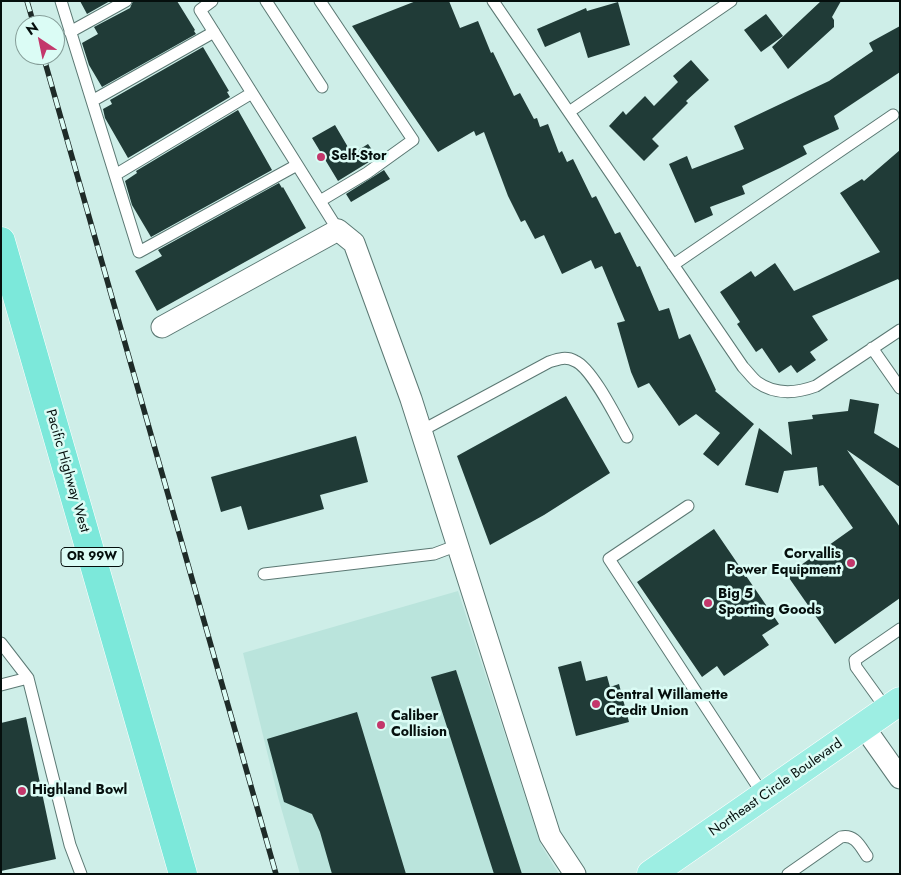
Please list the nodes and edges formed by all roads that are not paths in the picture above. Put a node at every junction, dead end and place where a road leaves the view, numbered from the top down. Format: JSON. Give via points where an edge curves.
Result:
{"nodes":[{"id":1,"x":62,"y":1,"type":"edge"},
{"id":2,"x":126,"y":1,"type":"edge"},
{"id":3,"x":212,"y":1,"type":"edge"},
{"id":4,"x":266,"y":1,"type":"edge"},
{"id":5,"x":320,"y":1,"type":"edge"},
{"id":6,"x":493,"y":1,"type":"edge"},
{"id":7,"x":731,"y":1,"type":"edge"},
{"id":8,"x":197,"y":6,"type":"edge"},
{"id":9,"x":70,"y":32,"type":"junction"},
{"id":10,"x":214,"y":32,"type":"junction"},
{"id":11,"x":322,"y":87,"type":"dead end"},
{"id":12,"x":252,"y":93,"type":"junction"},
{"id":13,"x":92,"y":101,"type":"junction"},
{"id":14,"x":568,"y":112,"type":"junction"},
{"id":15,"x":892,"y":115,"type":"dead end"},
{"id":16,"x":297,"y":165,"type":"junction"},
{"id":17,"x":115,"y":175,"type":"junction"},
{"id":18,"x":320,"y":200,"type":"junction"},
{"id":19,"x":338,"y":230,"type":"junction"},
{"id":20,"x":1,"y":241,"type":"edge"},
{"id":21,"x":673,"y":265,"type":"junction"},
{"id":22,"x":162,"y":327,"type":"dead end"},
{"id":23,"x":900,"y":330,"type":"edge"},
{"id":24,"x":872,"y":348,"type":"junction"},
{"id":25,"x":900,"y":388,"type":"edge"},
{"id":26,"x":421,"y":431,"type":"junction"},
{"id":27,"x":627,"y":437,"type":"dead end"},
{"id":28,"x":688,"y":506,"type":"dead end"},
{"id":29,"x":458,"y":545,"type":"junction"},
{"id":30,"x":264,"y":574,"type":"dead end"},
{"id":31,"x":900,"y":629,"type":"edge"},
{"id":32,"x":1,"y":643,"type":"edge"},
{"id":33,"x":28,"y":678,"type":"junction"},
{"id":34,"x":1,"y":685,"type":"edge"},
{"id":35,"x":893,"y":706,"type":"edge"},
{"id":36,"x":864,"y":727,"type":"junction"},
{"id":37,"x":900,"y":778,"type":"edge"},
{"id":38,"x":764,"y":796,"type":"junction"},
{"id":39,"x":867,"y":856,"type":"dead end"},
{"id":40,"x":662,"y":870,"type":"edge"},
{"id":41,"x":81,"y":874,"type":"edge"},
{"id":42,"x":183,"y":874,"type":"edge"},
{"id":43,"x":574,"y":874,"type":"edge"},
{"id":44,"x":788,"y":874,"type":"edge"}],
"edges":[{"from":1,"to":9,"type":"lane"},
{"from":2,"to":9,"type":"lane"},
{"from":3,"to":8,"type":"lane"},
{"from":4,"to":11,"type":"lane"},
{"from":5,"to":18,"type":"lane","via":[[412,140],[368,173]]},
{"from":6,"to":14,"type":"lane"},
{"from":7,"to":14,"type":"lane"},
{"from":8,"to":10,"type":"lane"},
{"from":9,"to":13,"type":"lane"},
{"from":10,"to":12,"type":"lane"},
{"from":10,"to":13,"type":"lane"},
{"from":12,"to":16,"type":"lane"},
{"from":12,"to":17,"type":"lane"},
{"from":13,"to":17,"type":"lane"},
{"from":14,"to":21,"type":"lane"},
{"from":15,"to":21,"type":"lane"},
{"from":16,"to":17,"type":"lane","via":[[139,252]]},
{"from":16,"to":18,"type":"lane"},
{"from":18,"to":19,"type":"lane"},
{"from":19,"to":22,"type":"street"},
{"from":19,"to":26,"type":"street","via":[[354,243]]},
{"from":20,"to":42,"type":"highway","name":"Pacific Highway West","number":"OR 99W"},
{"from":21,"to":24,"type":"lane","via":[[743,367],[757,382],[770,388],[789,392],[816,386]]},
{"from":23,"to":24,"type":"lane"},
{"from":24,"to":25,"type":"lane"},
{"from":26,"to":27,"type":"lane","via":[[549,362],[565,358],[587,369]]},
{"from":26,"to":29,"type":"street"},
{"from":28,"to":38,"type":"lane","via":[[609,559]]},
{"from":29,"to":30,"type":"lane","via":[[434,554]]},
{"from":29,"to":43,"type":"street","via":[[550,836]]},
{"from":31,"to":35,"type":"lane","via":[[855,660],[856,667]]},
{"from":32,"to":33,"type":"lane"},
{"from":33,"to":34,"type":"lane"},
{"from":33,"to":41,"type":"lane","via":[[70,845]]},
{"from":35,"to":36,"type":"main road","name":"Northeast Circle Boulevard"},
{"from":36,"to":37,"type":"street"},
{"from":36,"to":38,"type":"main road","name":"Northeast Circle Boulevard"},
{"from":38,"to":40,"type":"main road","name":"Northeast Circle Boulevard"},
{"from":39,"to":44,"type":"lane","via":[[853,838],[841,837]]}]}
